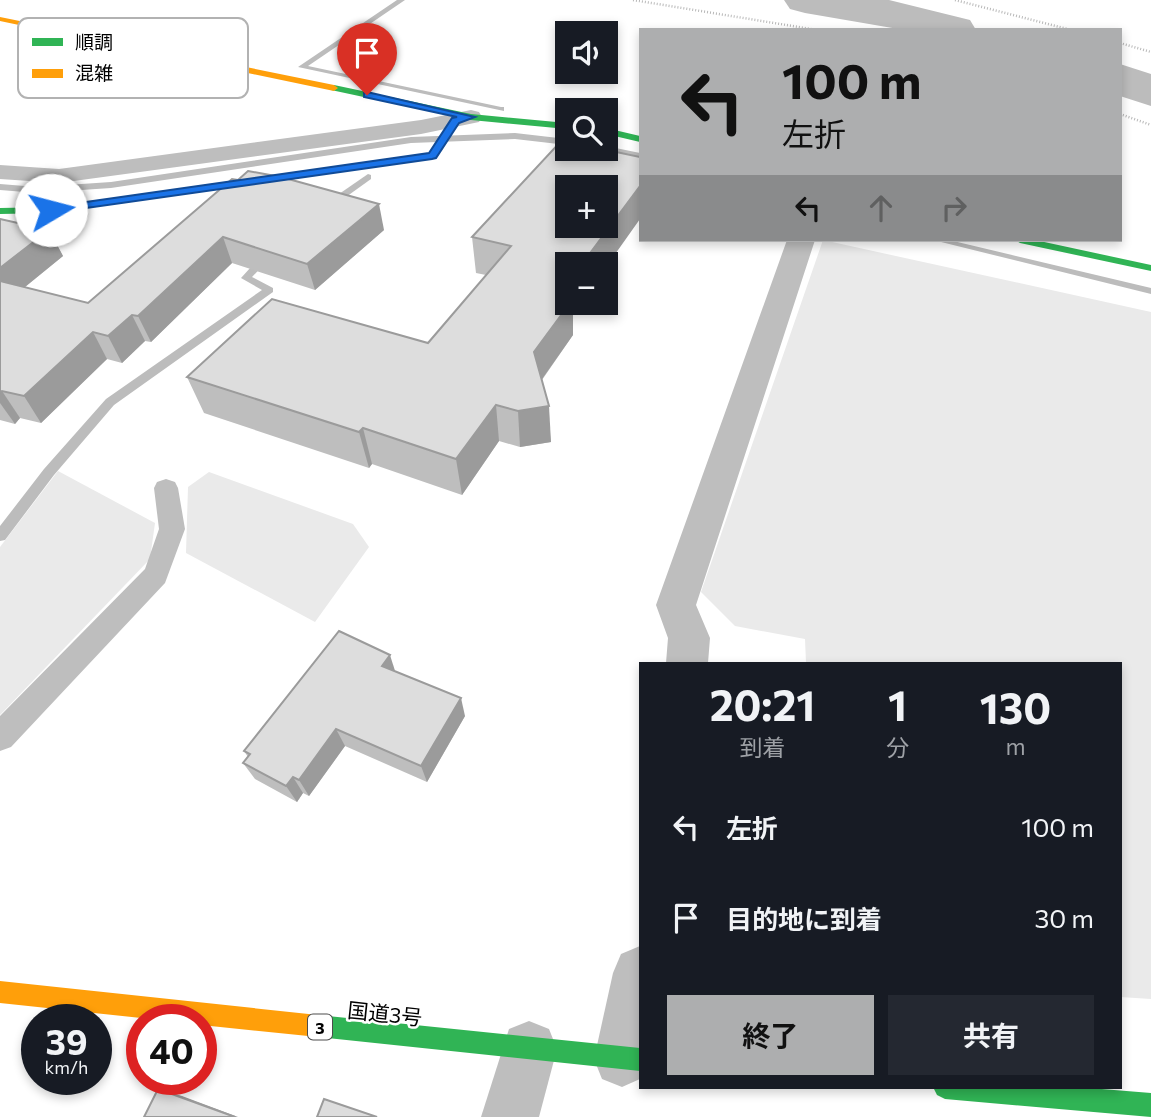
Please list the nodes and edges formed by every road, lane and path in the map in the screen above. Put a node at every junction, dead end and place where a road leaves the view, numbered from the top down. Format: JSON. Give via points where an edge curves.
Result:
{"nodes":[{"id":1,"x":633,"y":0,"type":"edge"},
{"id":2,"x":955,"y":0,"type":"edge"},
{"id":3,"x":0,"y":19,"type":"edge"},
{"id":4,"x":18,"y":22,"type":"edge"},
{"id":5,"x":805,"y":28,"type":"edge"},
{"id":6,"x":1063,"y":28,"type":"edge"},
{"id":7,"x":1122,"y":44,"type":"edge"},
{"id":8,"x":1151,"y":52,"type":"edge"},
{"id":9,"x":248,"y":71,"type":"edge"},
{"id":10,"x":1122,"y":115,"type":"edge"},
{"id":11,"x":463,"y":119,"type":"junction"},
{"id":12,"x":555,"y":125,"type":"edge"},
{"id":13,"x":1151,"y":125,"type":"edge"},
{"id":14,"x":618,"y":134,"type":"edge"},
{"id":15,"x":639,"y":139,"type":"edge"},
{"id":16,"x":0,"y":172,"type":"edge"},
{"id":17,"x":0,"y":211,"type":"edge"},
{"id":18,"x":800,"y":242,"type":"edge"},
{"id":19,"x":1029,"y":242,"type":"edge"},
{"id":20,"x":1151,"y":268,"type":"edge"},
{"id":21,"x":166,"y":488,"type":"dead end"},
{"id":22,"x":687,"y":662,"type":"edge"},
{"id":23,"x":0,"y":737,"type":"edge"},
{"id":24,"x":639,"y":983,"type":"edge"},
{"id":25,"x":0,"y":992,"type":"edge"},
{"id":26,"x":529,"y":1049,"type":"junction"},
{"id":27,"x":631,"y":1059,"type":"edge"},
{"id":28,"x":968,"y":1089,"type":"edge"},
{"id":29,"x":1151,"y":1105,"type":"edge"},
{"id":30,"x":510,"y":1117,"type":"edge"}],
"edges":[{"from":1,"to":5,"type":"path"},
{"from":2,"to":6,"type":"path"},
{"from":3,"to":4,"type":"main road"},
{"from":7,"to":8,"type":"path"},
{"from":9,"to":11,"type":"main road"},
{"from":10,"to":13,"type":"path"},
{"from":11,"to":12,"type":"main road"},
{"from":11,"to":16,"type":"street","via":[[59,176]]},
{"from":11,"to":17,"type":"main road","via":[[432,156],[51,210]]},
{"from":14,"to":15,"type":"main road"},
{"from":18,"to":22,"type":"street","via":[[676,605],[689,638]]},
{"from":19,"to":20,"type":"main road"},
{"from":21,"to":23,"type":"lane","via":[[172,529],[156,575]]},
{"from":24,"to":27,"type":"street"},
{"from":25,"to":26,"type":"main road","name":"国道3号","number":"3"},
{"from":26,"to":27,"type":"main road","name":"国道3号","number":"3"},
{"from":26,"to":30,"type":"street"},
{"from":28,"to":29,"type":"main road"}]}
